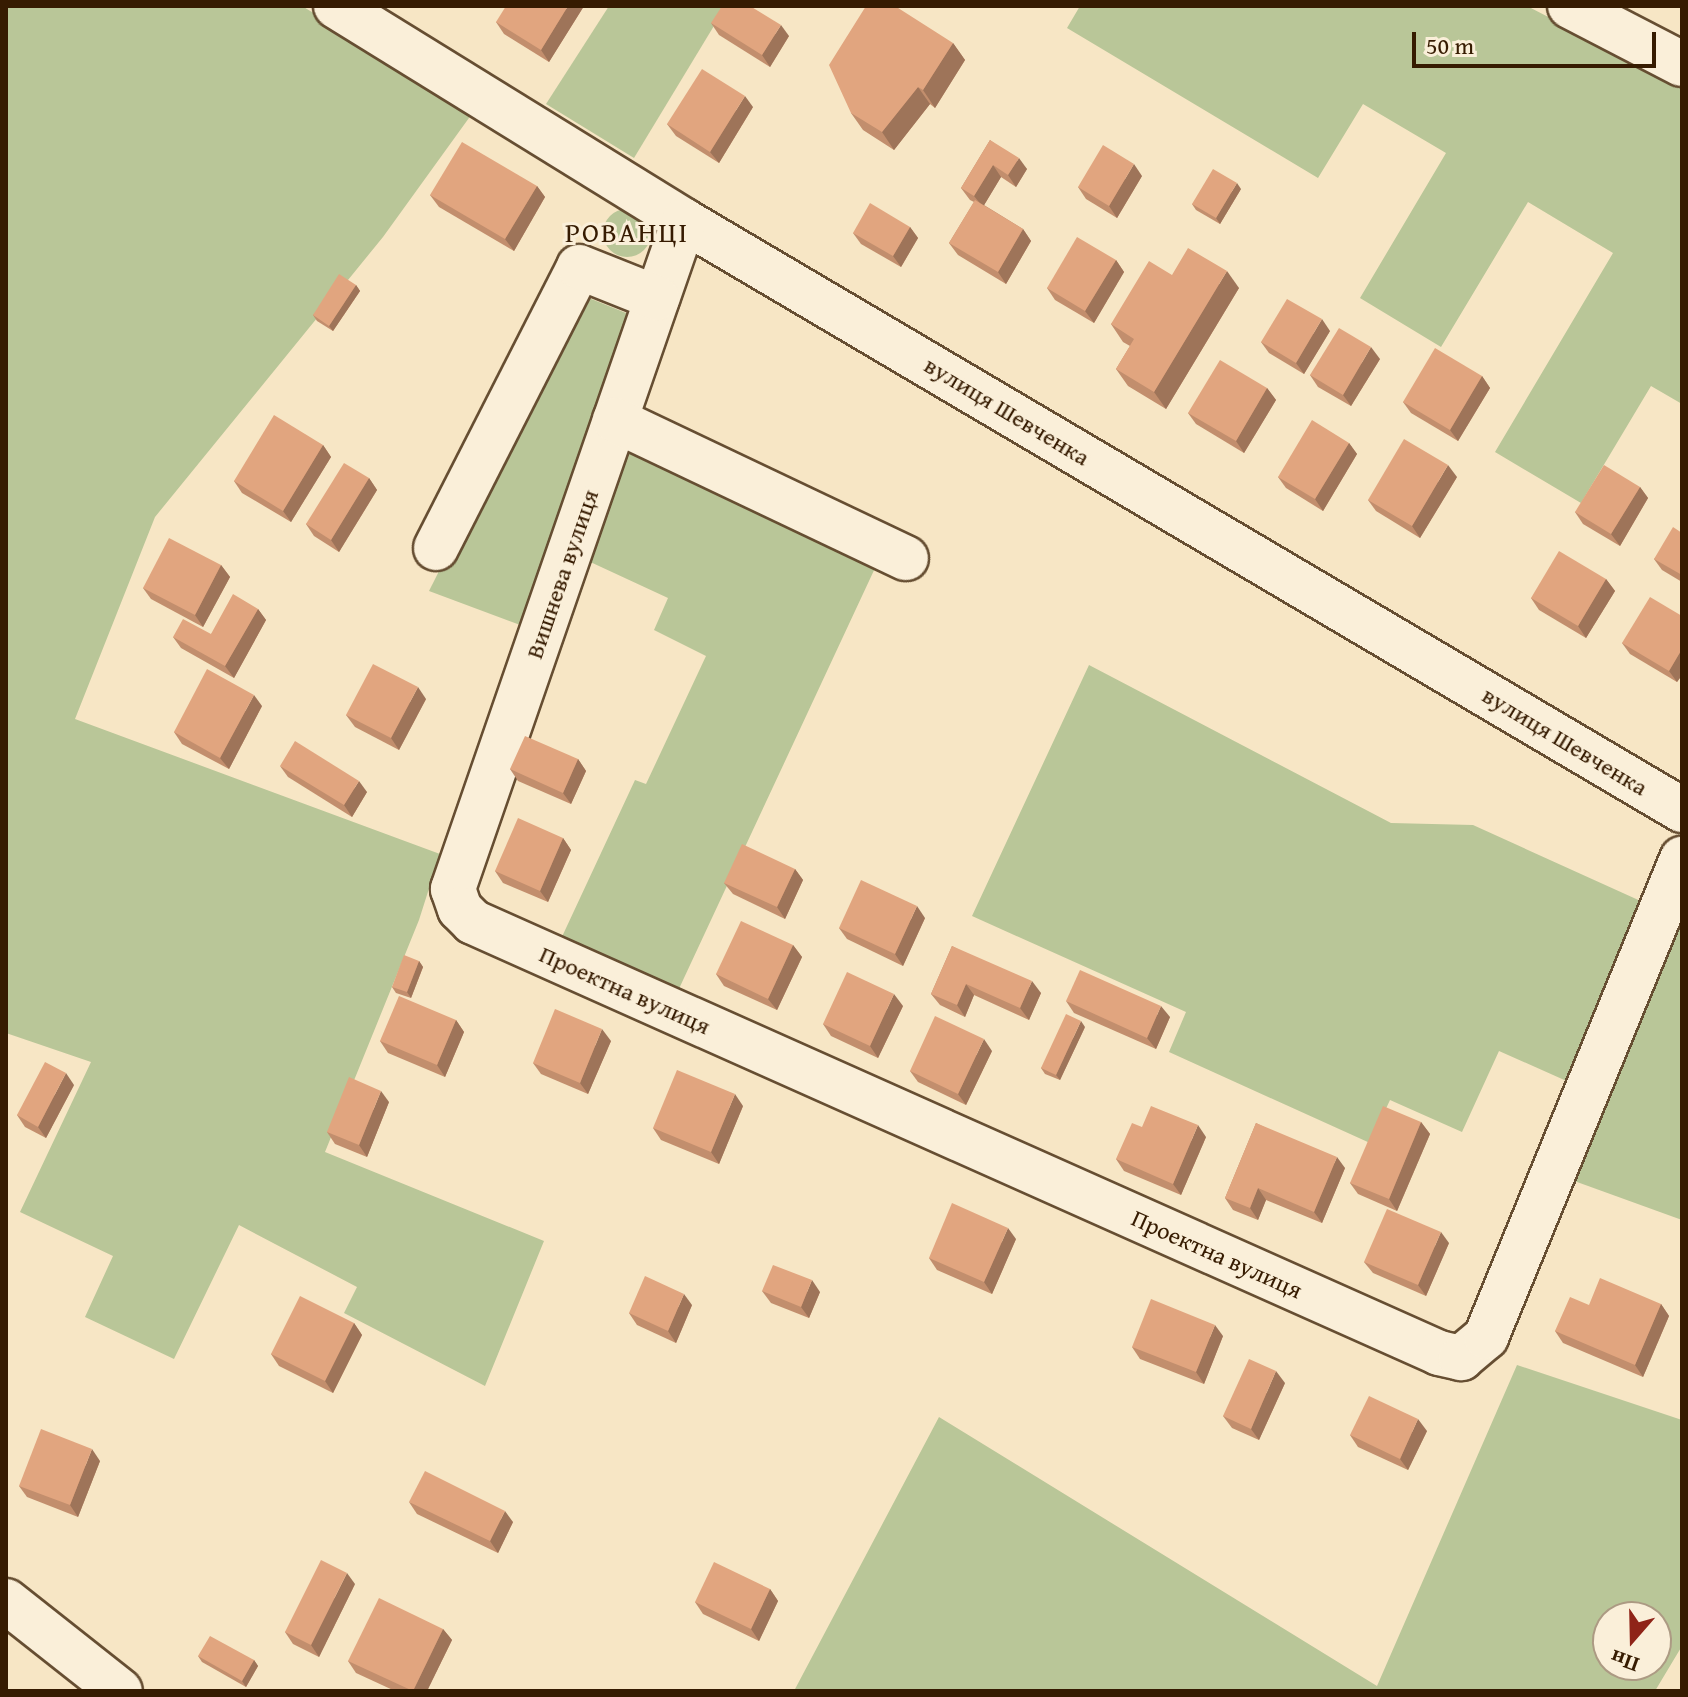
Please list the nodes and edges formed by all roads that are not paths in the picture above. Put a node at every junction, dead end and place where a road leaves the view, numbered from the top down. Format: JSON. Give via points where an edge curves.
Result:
{"nodes":[{"id":1,"x":336,"y":6,"type":"edge"},
{"id":2,"x":1570,"y":6,"type":"edge"},
{"id":3,"x":1682,"y":63,"type":"edge"},
{"id":4,"x":684,"y":221,"type":"junction"},
{"id":5,"x":657,"y":298,"type":"junction"},
{"id":6,"x":615,"y":420,"type":"junction"},
{"id":7,"x":436,"y":548,"type":"dead end"},
{"id":8,"x":906,"y":558,"type":"dead end"},
{"id":9,"x":1682,"y":810,"type":"edge"},
{"id":10,"x":1682,"y":859,"type":"edge"},
{"id":11,"x":473,"y":922,"type":"joint"},
{"id":12,"x":6,"y":1601,"type":"edge"},
{"id":13,"x":120,"y":1691,"type":"edge"}],
"edges":[{"from":1,"to":4,"type":"street","name":"вулиця Шевченка"},
{"from":2,"to":3,"type":"street"},
{"from":4,"to":5,"type":"street","name":"Вишнева вулиця"},
{"from":4,"to":9,"type":"street","name":"вулиця Шевченка"},
{"from":5,"to":6,"type":"street","name":"Вишнева вулиця"},
{"from":5,"to":7,"type":"street","via":[[579,267]]},
{"from":6,"to":8,"type":"street"},
{"from":6,"to":11,"type":"street","name":"Вишнева вулиця","via":[[453,889],[460,909]]},
{"from":10,"to":11,"type":"street","name":"Проектна вулиця","via":[[1486,1337],[1461,1358],[1439,1353]]},
{"from":12,"to":13,"type":"street"}]}
